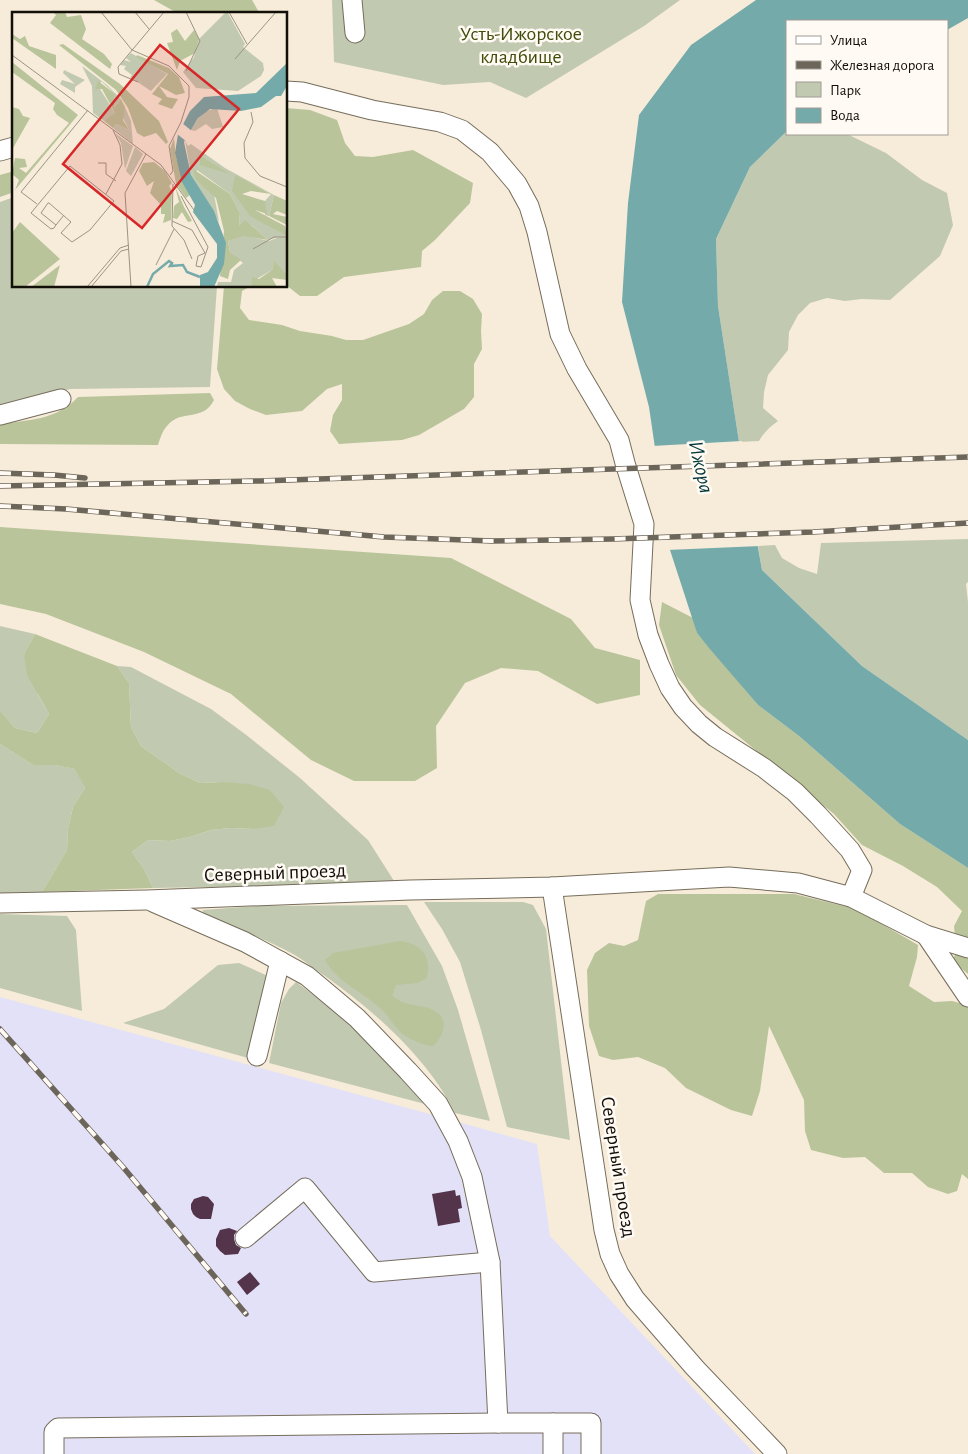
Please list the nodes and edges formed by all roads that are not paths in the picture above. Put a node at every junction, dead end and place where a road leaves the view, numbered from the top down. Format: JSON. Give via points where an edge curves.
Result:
{"nodes":[{"id":1,"x":352,"y":0,"type":"edge"},
{"id":2,"x":354,"y":33,"type":"dead end"},
{"id":3,"x":288,"y":91,"type":"edge"},
{"id":4,"x":61,"y":399,"type":"dead end"},
{"id":5,"x":0,"y":415,"type":"edge"},
{"id":6,"x":552,"y":887,"type":"junction"},
{"id":7,"x":851,"y":896,"type":"junction"},
{"id":8,"x":147,"y":900,"type":"junction"},
{"id":9,"x":0,"y":903,"type":"edge"},
{"id":10,"x":926,"y":935,"type":"junction"},
{"id":11,"x":968,"y":948,"type":"edge"},
{"id":12,"x":280,"y":961,"type":"junction"},
{"id":13,"x":968,"y":997,"type":"edge"},
{"id":14,"x":256,"y":1056,"type":"dead end"},
{"id":15,"x":245,"y":1238,"type":"dead end"},
{"id":16,"x":490,"y":1262,"type":"junction"},
{"id":17,"x":498,"y":1423,"type":"junction"},
{"id":18,"x":553,"y":1423,"type":"junction"},
{"id":19,"x":54,"y":1454,"type":"edge"},
{"id":20,"x":553,"y":1454,"type":"edge"},
{"id":21,"x":592,"y":1454,"type":"edge"},
{"id":22,"x":777,"y":1454,"type":"edge"}],
"edges":[{"from":1,"to":2,"type":"street"},
{"from":3,"to":7,"type":"street","via":[[440,122],[462,130],[490,152],[517,184],[534,223],[560,334],[576,369],[619,440],[644,524],[640,600],[648,635],[670,688],[699,724],[795,792],[850,850],[862,870]]},
{"from":4,"to":5,"type":"street"},
{"from":6,"to":7,"type":"street","name":"Северный проезд","via":[[729,877],[798,883]]},
{"from":6,"to":8,"type":"street","name":"Северный проезд"},
{"from":6,"to":22,"type":"street","name":"Северный проезд","via":[[610,1254],[635,1299]]},
{"from":7,"to":10,"type":"street","name":"Северный проезд"},
{"from":8,"to":9,"type":"street","name":"Северный проезд"},
{"from":8,"to":12,"type":"street","via":[[245,942]]},
{"from":10,"to":11,"type":"street","name":"Северный проезд"},
{"from":10,"to":13,"type":"street"},
{"from":12,"to":14,"type":"street"},
{"from":12,"to":16,"type":"street","via":[[307,976],[357,1018],[438,1104],[458,1141],[472,1177]]},
{"from":15,"to":16,"type":"street","via":[[305,1188],[374,1272]]},
{"from":16,"to":17,"type":"street"},
{"from":17,"to":18,"type":"street"},
{"from":17,"to":19,"type":"street","via":[[58,1428],[54,1432]]},
{"from":18,"to":20,"type":"street"},
{"from":18,"to":21,"type":"street","via":[[591,1423]]}]}
